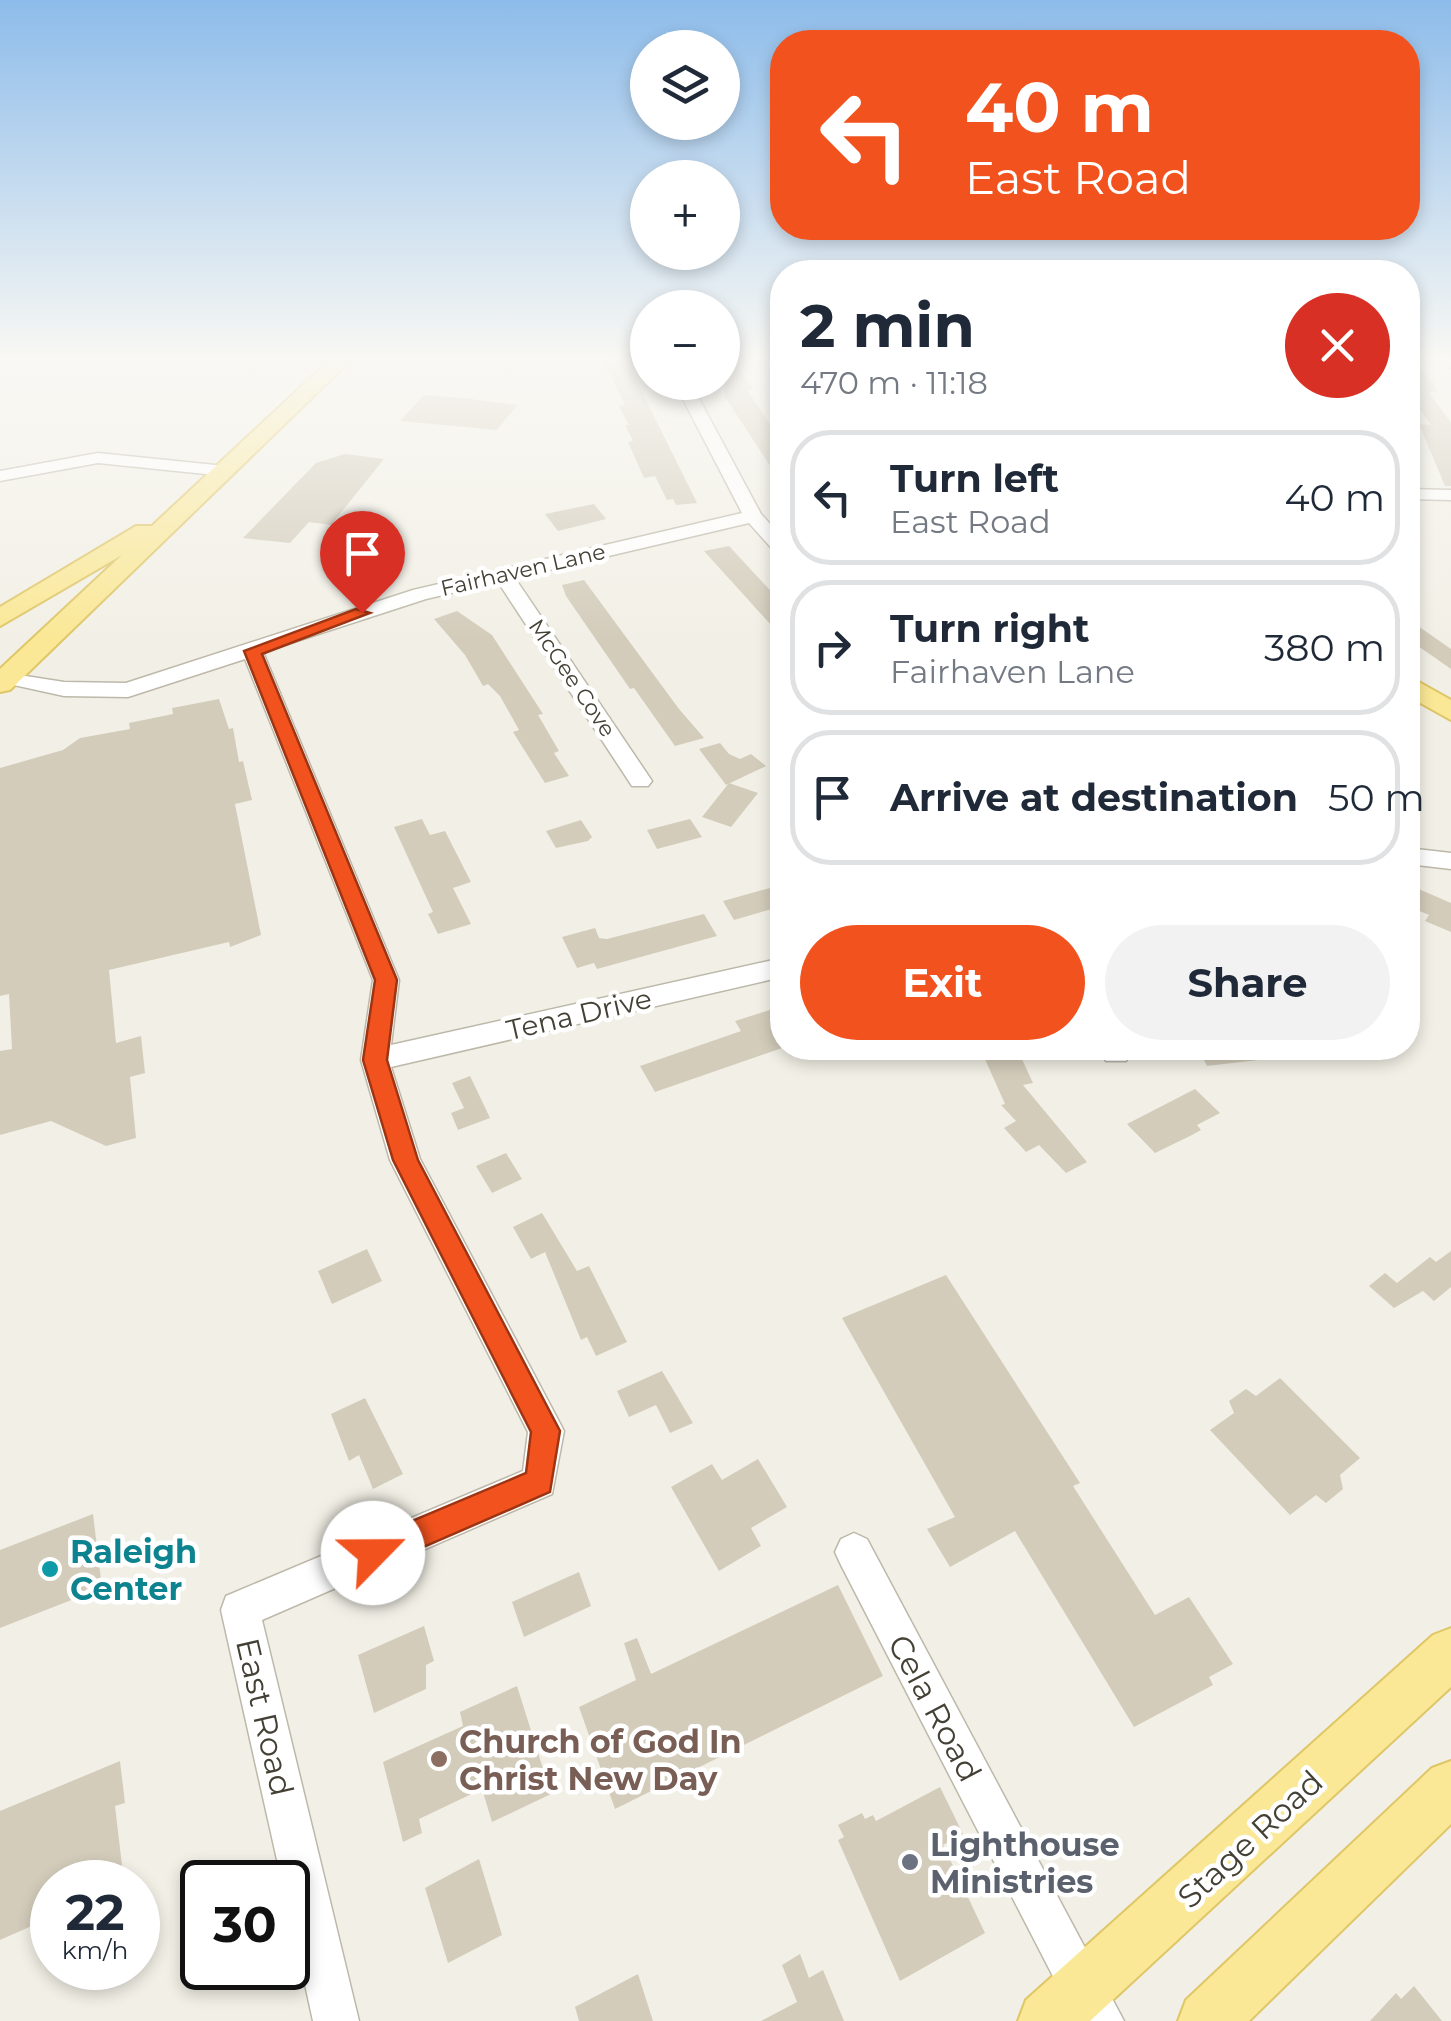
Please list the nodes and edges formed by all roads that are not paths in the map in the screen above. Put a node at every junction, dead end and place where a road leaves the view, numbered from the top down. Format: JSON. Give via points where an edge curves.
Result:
{"nodes":[{"id":1,"x":247,"y":450,"type":"edge"},
{"id":2,"x":718,"y":450,"type":"edge"},
{"id":3,"x":225,"y":471,"type":"junction"},
{"id":4,"x":0,"y":476,"type":"edge"},
{"id":5,"x":1420,"y":494,"type":"edge"},
{"id":6,"x":1451,"y":495,"type":"edge"},
{"id":7,"x":185,"y":510,"type":"junction"},
{"id":8,"x":753,"y":516,"type":"junction"},
{"id":9,"x":770,"y":535,"type":"edge"},
{"id":10,"x":503,"y":574,"type":"junction"},
{"id":11,"x":0,"y":618,"type":"edge"},
{"id":12,"x":252,"y":651,"type":"junction"},
{"id":13,"x":2,"y":681,"type":"edge"},
{"id":14,"x":1420,"y":692,"type":"edge"},
{"id":15,"x":1451,"y":712,"type":"edge"},
{"id":16,"x":640,"y":781,"type":"dead end"},
{"id":17,"x":1420,"y":857,"type":"edge"},
{"id":18,"x":1451,"y":861,"type":"edge"},
{"id":19,"x":770,"y":970,"type":"edge"},
{"id":20,"x":375,"y":1060,"type":"junction"},
{"id":21,"x":854,"y":1552,"type":"dead end"},
{"id":22,"x":1451,"y":1653,"type":"edge"},
{"id":23,"x":1451,"y":1787,"type":"edge"},
{"id":24,"x":1078,"y":2011,"type":"edge"},
{"id":25,"x":336,"y":2021,"type":"edge"},
{"id":26,"x":1208,"y":2021,"type":"edge"}],
"edges":[{"from":1,"to":3,"type":"main road"},
{"from":2,"to":8,"type":"street"},
{"from":3,"to":4,"type":"street","via":[[98,458]]},
{"from":3,"to":7,"type":"main road"},
{"from":5,"to":6,"type":"street"},
{"from":7,"to":11,"type":"main road","via":[[94,557]]},
{"from":7,"to":13,"type":"main road"},
{"from":8,"to":9,"type":"street"},
{"from":8,"to":10,"type":"street","name":"Fairhaven Lane"},
{"from":10,"to":12,"type":"street","name":"Fairhaven Lane","via":[[420,594]]},
{"from":10,"to":16,"type":"street","name":"McGee Cove"},
{"from":12,"to":13,"type":"street","name":"Fairhaven Lane","via":[[128,690]]},
{"from":12,"to":20,"type":"street","name":"East Road","via":[[386,980]]},
{"from":14,"to":15,"type":"main road"},
{"from":17,"to":18,"type":"street"},
{"from":19,"to":20,"type":"street","name":"Tena Drive"},
{"from":20,"to":25,"type":"street","name":"East Road","via":[[406,1160],[546,1431],[539,1482],[240,1610]]},
{"from":21,"to":24,"type":"street","name":"Cela Road"},
{"from":22,"to":24,"type":"main road","name":"Stage Road"},
{"from":23,"to":26,"type":"main road"}]}
